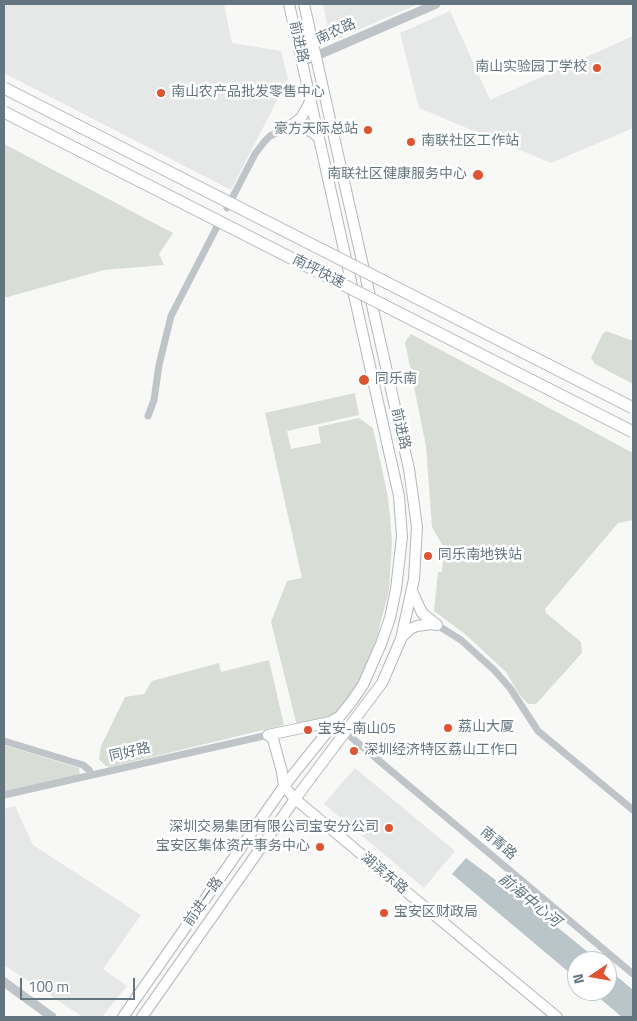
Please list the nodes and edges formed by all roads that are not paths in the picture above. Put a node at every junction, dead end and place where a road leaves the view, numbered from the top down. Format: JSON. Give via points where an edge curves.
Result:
{"nodes":[{"id":1,"x":289,"y":4,"type":"edge"},
{"id":2,"x":304,"y":4,"type":"edge"},
{"id":3,"x":436,"y":4,"type":"edge"},
{"id":4,"x":316,"y":56,"type":"junction"},
{"id":5,"x":302,"y":62,"type":"junction"},
{"id":6,"x":4,"y":88,"type":"edge"},
{"id":7,"x":310,"y":98,"type":"junction"},
{"id":8,"x":4,"y":112,"type":"edge"},
{"id":9,"x":289,"y":127,"type":"junction"},
{"id":10,"x":319,"y":138,"type":"junction"},
{"id":11,"x":227,"y":208,"type":"dead end"},
{"id":12,"x":222,"y":217,"type":"dead end"},
{"id":13,"x":422,"y":323,"type":"dead end"},
{"id":14,"x":633,"y":408,"type":"edge"},
{"id":15,"x":148,"y":416,"type":"dead end"},
{"id":16,"x":633,"y":430,"type":"edge"},
{"id":17,"x":412,"y":589,"type":"junction"},
{"id":18,"x":437,"y":625,"type":"junction"},
{"id":19,"x":401,"y":639,"type":"junction"},
{"id":20,"x":380,"y":647,"type":"junction"},
{"id":21,"x":396,"y":653,"type":"junction"},
{"id":22,"x":371,"y":670,"type":"junction"},
{"id":23,"x":385,"y":677,"type":"junction"},
{"id":24,"x":340,"y":716,"type":"junction"},
{"id":25,"x":346,"y":733,"type":"junction"},
{"id":26,"x":268,"y":735,"type":"junction"},
{"id":27,"x":4,"y":741,"type":"edge"},
{"id":28,"x":92,"y":775,"type":"junction"},
{"id":29,"x":284,"y":786,"type":"junction"},
{"id":30,"x":4,"y":795,"type":"edge"},
{"id":31,"x":295,"y":800,"type":"junction"},
{"id":32,"x":633,"y":810,"type":"edge"},
{"id":33,"x":633,"y":974,"type":"edge"},
{"id":34,"x":4,"y":982,"type":"edge"},
{"id":35,"x":52,"y":1017,"type":"edge"},
{"id":36,"x":123,"y":1017,"type":"edge"},
{"id":37,"x":142,"y":1017,"type":"edge"},
{"id":38,"x":557,"y":1017,"type":"edge"}],
"edges":[{"from":1,"to":5,"type":"main road","name":"前进路"},
{"from":2,"to":4,"type":"main road","name":"前进路"},
{"from":3,"to":4,"type":"street","name":"南农路"},
{"from":4,"to":5,"type":"street","name":"南农路"},
{"from":4,"to":17,"type":"main road","name":"前进路","via":[[412,488],[417,527]]},
{"from":5,"to":7,"type":"main road","name":"前进路"},
{"from":6,"to":14,"type":"highway","name":"南坪快速","bridge":true},
{"from":7,"to":9,"type":"main road","via":[[301,118]]},
{"from":7,"to":10,"type":"main road","name":"前进路"},
{"from":8,"to":16,"type":"highway","name":"南坪快速","bridge":true},
{"from":9,"to":10,"type":"main road","via":[[303,128]]},
{"from":9,"to":11,"type":"street","via":[[264,142]]},
{"from":10,"to":20,"type":"main road","name":"前进路","via":[[399,496],[400,564],[390,618]]},
{"from":12,"to":15,"type":"street","via":[[171,316]]},
{"from":13,"to":16,"type":"street"},
{"from":17,"to":18,"type":"main road","via":[[422,613]]},
{"from":17,"to":19,"type":"main road","name":"前进路"},
{"from":18,"to":19,"type":"main road","via":[[417,626]]},
{"from":18,"to":32,"type":"street","via":[[461,640],[494,670],[538,731]]},
{"from":19,"to":21,"type":"main road","name":"前进路"},
{"from":20,"to":21,"type":"main road","via":[[384,658],[392,658]]},
{"from":20,"to":22,"type":"main road","name":"前进路"},
{"from":21,"to":23,"type":"main road","name":"前进路"},
{"from":22,"to":23,"type":"main road","via":[[377,666],[382,668]]},
{"from":22,"to":24,"type":"main road","name":"前进路"},
{"from":23,"to":25,"type":"main road","name":"前进路"},
{"from":24,"to":26,"type":"main road","via":[[330,722]]},
{"from":24,"to":29,"type":"main road","name":"前进路"},
{"from":25,"to":31,"type":"main road","name":"前进路"},
{"from":25,"to":33,"type":"street","name":"南青路"},
{"from":26,"to":28,"type":"street","name":"同好路"},
{"from":26,"to":29,"type":"main road","via":[[273,738]]},
{"from":27,"to":28,"type":"street","via":[[83,765]]},
{"from":28,"to":30,"type":"street","name":"同好路"},
{"from":29,"to":31,"type":"main road","name":"湖滨东路"},
{"from":29,"to":36,"type":"main road","name":"前进一路"},
{"from":31,"to":37,"type":"main road","name":"前进一路"},
{"from":31,"to":38,"type":"main road","name":"湖滨东路"},
{"from":34,"to":35,"type":"street"}]}
